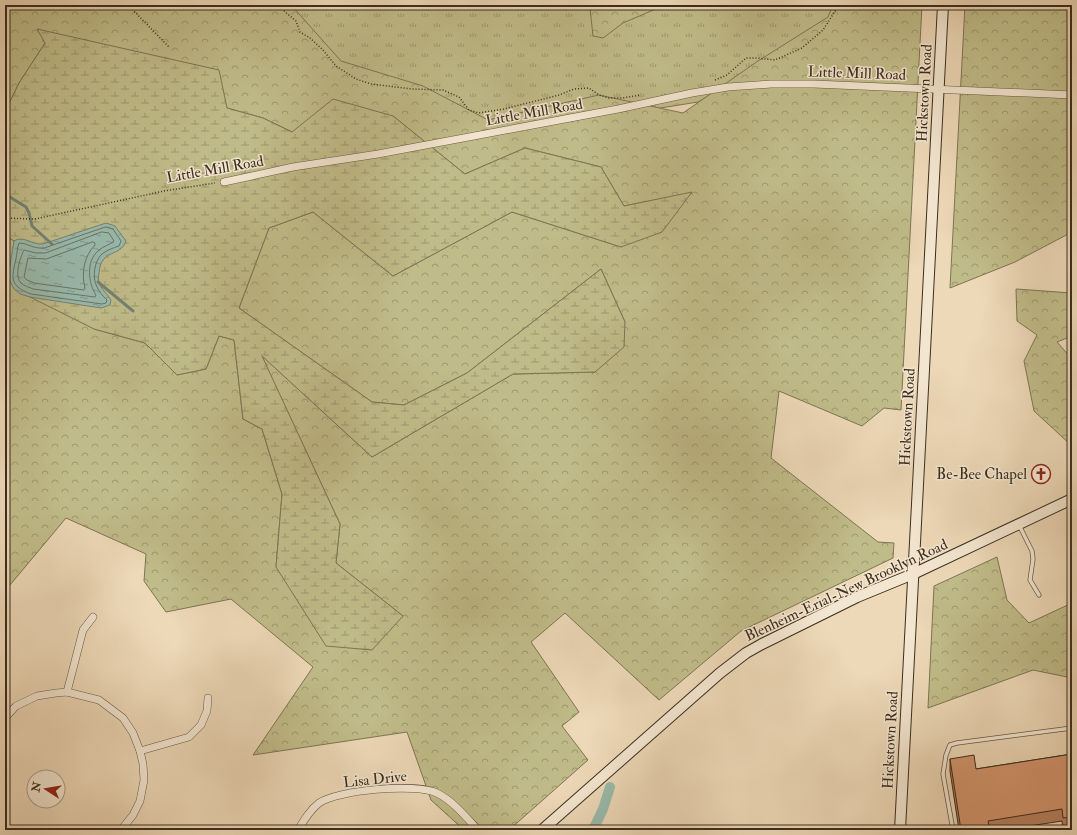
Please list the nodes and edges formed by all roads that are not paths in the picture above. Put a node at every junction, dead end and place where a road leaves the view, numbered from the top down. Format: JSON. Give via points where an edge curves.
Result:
{"nodes":[{"id":1,"x":943,"y":5,"type":"edge"},
{"id":2,"x":939,"y":89,"type":"junction"},
{"id":3,"x":1072,"y":95,"type":"edge"},
{"id":4,"x":224,"y":182,"type":"road end"},
{"id":5,"x":1072,"y":499,"type":"edge"},
{"id":6,"x":1019,"y":524,"type":"junction"},
{"id":7,"x":913,"y":574,"type":"junction"},
{"id":8,"x":1039,"y":595,"type":"dead end"},
{"id":9,"x":93,"y":616,"type":"dead end"},
{"id":10,"x":67,"y":692,"type":"junction"},
{"id":11,"x":208,"y":698,"type":"dead end"},
{"id":12,"x":5,"y":718,"type":"edge"},
{"id":13,"x":1072,"y":728,"type":"edge"},
{"id":14,"x":140,"y":751,"type":"junction"},
{"id":15,"x":121,"y":830,"type":"edge"},
{"id":16,"x":298,"y":830,"type":"edge"},
{"id":17,"x":478,"y":830,"type":"edge"},
{"id":18,"x":542,"y":830,"type":"edge"},
{"id":19,"x":900,"y":830,"type":"edge"},
{"id":20,"x":953,"y":830,"type":"edge"}],
"edges":[{"from":1,"to":2,"type":"street","name":"Hickstown Road"},
{"from":2,"to":3,"type":"street","name":"Little Mill Road"},
{"from":2,"to":4,"type":"street","name":"Little Mill Road","via":[[814,84],[728,87]]},
{"from":2,"to":7,"type":"street","name":"Hickstown Road"},
{"from":5,"to":6,"type":"street","name":"Blenheim-Erial-New Brooklyn Road"},
{"from":6,"to":7,"type":"street","name":"Blenheim-Erial-New Brooklyn Road"},
{"from":6,"to":8,"type":"lane","via":[[1032,551],[1030,580]]},
{"from":7,"to":18,"type":"street","name":"Blenheim-Erial-New Brooklyn Road","via":[[857,597],[746,653]]},
{"from":7,"to":19,"type":"street","name":"Hickstown Road"},
{"from":9,"to":10,"type":"street","via":[[83,630]]},
{"from":10,"to":12,"type":"street","via":[[37,696],[16,706]]},
{"from":10,"to":14,"type":"street","via":[[104,702],[123,718],[133,733]]},
{"from":11,"to":14,"type":"street","via":[[207,711],[201,725],[189,737]]},
{"from":13,"to":20,"type":"lane","via":[[950,745],[943,774]]},
{"from":14,"to":15,"type":"street","via":[[144,780],[140,801]]},
{"from":16,"to":17,"type":"street","name":"Lisa Drive","via":[[310,812],[332,797],[370,790],[405,788],[436,793],[452,804]]}]}
